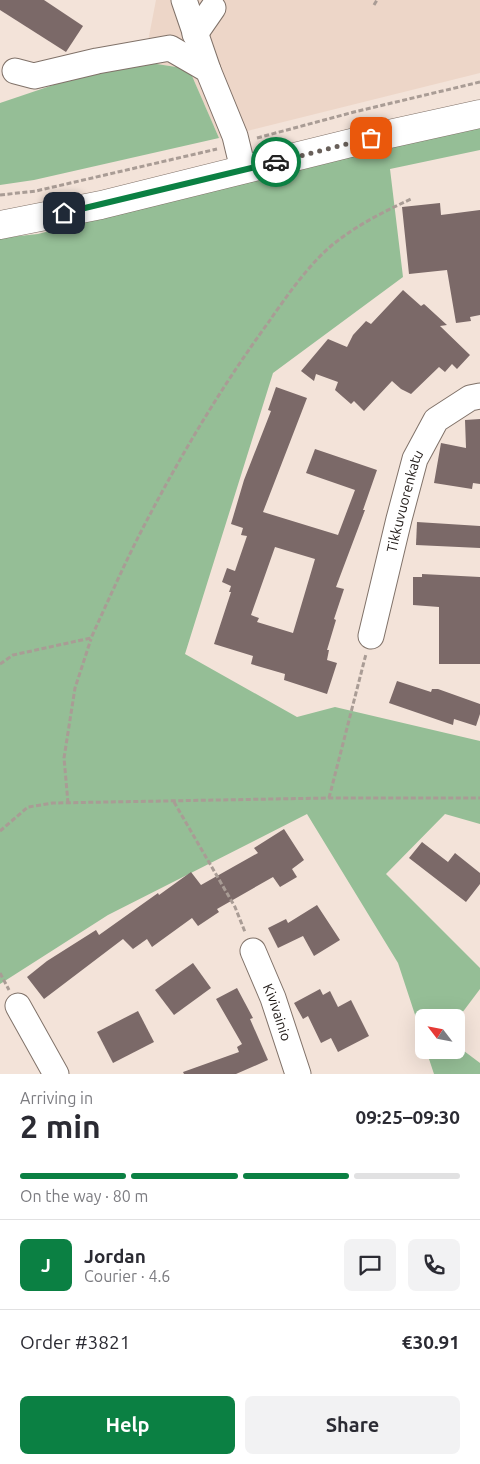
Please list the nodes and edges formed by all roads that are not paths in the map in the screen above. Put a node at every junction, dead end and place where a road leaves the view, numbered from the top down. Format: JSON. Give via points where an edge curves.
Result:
{"nodes":[{"id":1,"x":184,"y":0,"type":"edge"},
{"id":2,"x":213,"y":8,"type":"dead end"},
{"id":3,"x":195,"y":34,"type":"junction"},
{"id":4,"x":208,"y":70,"type":"junction"},
{"id":5,"x":15,"y":71,"type":"dead end"},
{"id":6,"x":480,"y":114,"type":"edge"},
{"id":7,"x":243,"y":170,"type":"junction"},
{"id":8,"x":0,"y":225,"type":"edge"},
{"id":9,"x":480,"y":396,"type":"edge"},
{"id":10,"x":371,"y":636,"type":"road end"},
{"id":11,"x":254,"y":951,"type":"road end"},
{"id":12,"x":18,"y":1006,"type":"dead end"},
{"id":13,"x":56,"y":1074,"type":"edge"},
{"id":14,"x":298,"y":1074,"type":"edge"}],
"edges":[{"from":1,"to":3,"type":"street"},
{"from":2,"to":3,"type":"street"},
{"from":3,"to":4,"type":"street"},
{"from":4,"to":5,"type":"street","via":[[170,48],[34,76]]},
{"from":4,"to":7,"type":"street","via":[[235,136]]},
{"from":6,"to":7,"type":"main road"},
{"from":7,"to":8,"type":"main road","via":[[101,205]]},
{"from":9,"to":10,"type":"street","name":"Tikkuvuorenkatu","via":[[470,398],[436,420],[416,459]]},
{"from":11,"to":14,"type":"street","name":"Kivivainio"},
{"from":12,"to":13,"type":"street"}]}
